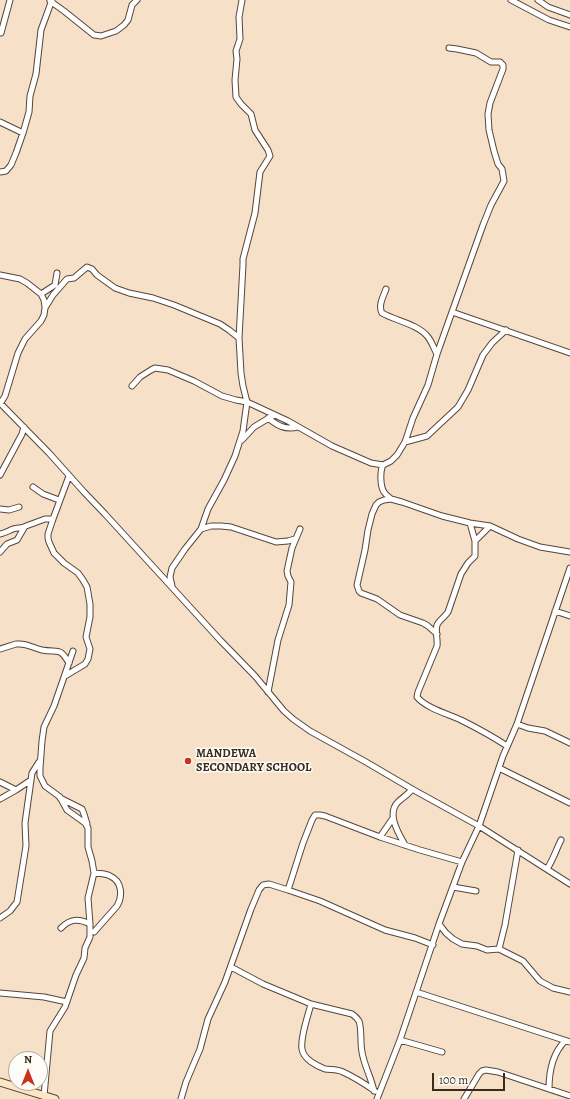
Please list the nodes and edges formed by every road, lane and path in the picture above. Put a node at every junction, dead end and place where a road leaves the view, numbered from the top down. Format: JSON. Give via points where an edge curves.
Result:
{"nodes":[{"id":1,"x":10,"y":0,"type":"edge"},
{"id":2,"x":137,"y":0,"type":"edge"},
{"id":3,"x":242,"y":0,"type":"edge"},
{"id":4,"x":510,"y":0,"type":"edge"},
{"id":5,"x":538,"y":0,"type":"edge"},
{"id":6,"x":51,"y":1,"type":"edge"},
{"id":7,"x":570,"y":15,"type":"edge"},
{"id":8,"x":570,"y":27,"type":"edge"},
{"id":9,"x":1,"y":33,"type":"edge"},
{"id":10,"x":449,"y":48,"type":"dead end"},
{"id":11,"x":0,"y":122,"type":"edge"},
{"id":12,"x":23,"y":133,"type":"junction"},
{"id":13,"x":0,"y":172,"type":"edge"},
{"id":14,"x":57,"y":273,"type":"dead end"},
{"id":15,"x":0,"y":275,"type":"edge"},
{"id":16,"x":386,"y":289,"type":"dead end"},
{"id":17,"x":41,"y":294,"type":"junction"},
{"id":18,"x":45,"y":308,"type":"junction"},
{"id":19,"x":452,"y":312,"type":"junction"},
{"id":20,"x":506,"y":330,"type":"junction"},
{"id":21,"x":238,"y":338,"type":"junction"},
{"id":22,"x":570,"y":353,"type":"edge"},
{"id":23,"x":437,"y":354,"type":"junction"},
{"id":24,"x":132,"y":386,"type":"dead end"},
{"id":25,"x":247,"y":402,"type":"junction"},
{"id":26,"x":0,"y":403,"type":"edge"},
{"id":27,"x":274,"y":414,"type":"junction"},
{"id":28,"x":268,"y":418,"type":"junction"},
{"id":29,"x":24,"y":427,"type":"junction"},
{"id":30,"x":298,"y":427,"type":"junction"},
{"id":31,"x":240,"y":442,"type":"junction"},
{"id":32,"x":405,"y":442,"type":"junction"},
{"id":33,"x":383,"y":465,"type":"junction"},
{"id":34,"x":0,"y":475,"type":"edge"},
{"id":35,"x":69,"y":476,"type":"junction"},
{"id":36,"x":33,"y":487,"type":"dead end"},
{"id":37,"x":391,"y":499,"type":"junction"},
{"id":38,"x":60,"y":500,"type":"junction"},
{"id":39,"x":19,"y":507,"type":"dead end"},
{"id":40,"x":0,"y":509,"type":"edge"},
{"id":41,"x":53,"y":519,"type":"junction"},
{"id":42,"x":470,"y":523,"type":"junction"},
{"id":43,"x":490,"y":526,"type":"junction"},
{"id":44,"x":24,"y":528,"type":"junction"},
{"id":45,"x":201,"y":529,"type":"junction"},
{"id":46,"x":300,"y":529,"type":"dead end"},
{"id":47,"x":0,"y":534,"type":"edge"},
{"id":48,"x":295,"y":538,"type":"junction"},
{"id":49,"x":475,"y":541,"type":"junction"},
{"id":50,"x":0,"y":552,"type":"edge"},
{"id":51,"x":570,"y":552,"type":"edge"},
{"id":52,"x":570,"y":568,"type":"edge"},
{"id":53,"x":173,"y":589,"type":"junction"},
{"id":54,"x":555,"y":611,"type":"junction"},
{"id":55,"x":570,"y":616,"type":"edge"},
{"id":56,"x":437,"y":634,"type":"junction"},
{"id":57,"x":0,"y":649,"type":"edge"},
{"id":58,"x":73,"y":651,"type":"dead end"},
{"id":59,"x":69,"y":663,"type":"junction"},
{"id":60,"x":65,"y":676,"type":"junction"},
{"id":61,"x":268,"y":692,"type":"junction"},
{"id":62,"x":516,"y":724,"type":"junction"},
{"id":63,"x":570,"y":743,"type":"edge"},
{"id":64,"x":507,"y":746,"type":"junction"},
{"id":65,"x":40,"y":759,"type":"junction"},
{"id":66,"x":499,"y":768,"type":"junction"},
{"id":67,"x":31,"y":780,"type":"junction"},
{"id":68,"x":0,"y":782,"type":"edge"},
{"id":69,"x":412,"y":789,"type":"junction"},
{"id":70,"x":16,"y":790,"type":"junction"},
{"id":71,"x":60,"y":797,"type":"junction"},
{"id":72,"x":0,"y":799,"type":"edge"},
{"id":73,"x":570,"y":803,"type":"edge"},
{"id":74,"x":393,"y":818,"type":"junction"},
{"id":75,"x":87,"y":826,"type":"junction"},
{"id":76,"x":479,"y":826,"type":"junction"},
{"id":77,"x":380,"y":837,"type":"junction"},
{"id":78,"x":562,"y":840,"type":"dead end"},
{"id":79,"x":405,"y":845,"type":"junction"},
{"id":80,"x":518,"y":850,"type":"junction"},
{"id":81,"x":462,"y":862,"type":"junction"},
{"id":82,"x":547,"y":869,"type":"junction"},
{"id":83,"x":94,"y":873,"type":"junction"},
{"id":84,"x":570,"y":884,"type":"edge"},
{"id":85,"x":453,"y":887,"type":"junction"},
{"id":86,"x":288,"y":890,"type":"junction"},
{"id":87,"x":476,"y":891,"type":"dead end"},
{"id":88,"x":0,"y":918,"type":"edge"},
{"id":89,"x":90,"y":924,"type":"junction"},
{"id":90,"x":439,"y":924,"type":"junction"},
{"id":91,"x":61,"y":928,"type":"dead end"},
{"id":92,"x":94,"y":932,"type":"dead end"},
{"id":93,"x":433,"y":945,"type":"junction"},
{"id":94,"x":499,"y":950,"type":"junction"},
{"id":95,"x":230,"y":967,"type":"junction"},
{"id":96,"x":0,"y":992,"type":"edge"},
{"id":97,"x":416,"y":992,"type":"junction"},
{"id":98,"x":570,"y":992,"type":"edge"},
{"id":99,"x":67,"y":1002,"type":"junction"},
{"id":100,"x":311,"y":1004,"type":"junction"},
{"id":101,"x":400,"y":1040,"type":"junction"},
{"id":102,"x":567,"y":1042,"type":"edge"},
{"id":103,"x":442,"y":1052,"type":"dead end"},
{"id":104,"x":0,"y":1082,"type":"edge"},
{"id":105,"x":548,"y":1089,"type":"junction"},
{"id":106,"x":374,"y":1091,"type":"junction"},
{"id":107,"x":44,"y":1096,"type":"junction"},
{"id":108,"x":570,"y":1096,"type":"edge"},
{"id":109,"x":378,"y":1097,"type":"edge"},
{"id":110,"x":55,"y":1099,"type":"edge"},
{"id":111,"x":181,"y":1099,"type":"edge"},
{"id":112,"x":464,"y":1099,"type":"edge"}],
"edges":[{"from":1,"to":9,"type":"street"},
{"from":2,"to":6,"type":"street","via":[[132,5],[124,25],[116,32],[101,36],[94,35]]},
{"from":3,"to":21,"type":"street","via":[[239,17],[240,39],[236,51],[236,97],[251,114],[255,130],[270,156],[260,172],[255,213],[243,259]]},
{"from":4,"to":8,"type":"street","via":[[549,20]]},
{"from":5,"to":7,"type":"street","via":[[548,7]]},
{"from":6,"to":12,"type":"street","via":[[41,30],[36,74]]},
{"from":10,"to":19,"type":"street","via":[[476,53],[491,62],[500,62],[503,65],[488,114],[496,158],[502,169],[504,181],[491,205]]},
{"from":11,"to":12,"type":"street"},
{"from":12,"to":13,"type":"street","via":[[11,165],[6,171]]},
{"from":14,"to":17,"type":"street","via":[[55,285]]},
{"from":15,"to":17,"type":"street","via":[[22,280]]},
{"from":16,"to":23,"type":"street","via":[[380,305],[382,313],[425,333]]},
{"from":17,"to":18,"type":"street"},
{"from":18,"to":21,"type":"street","via":[[67,279],[74,278],[85,268],[90,268],[115,288],[174,305],[220,324]]},
{"from":18,"to":26,"type":"street","via":[[41,321],[21,346],[5,396]]},
{"from":19,"to":20,"type":"street"},
{"from":19,"to":23,"type":"street"},
{"from":20,"to":22,"type":"street"},
{"from":20,"to":32,"type":"street","via":[[487,349],[458,406],[427,436]]},
{"from":21,"to":25,"type":"street"},
{"from":23,"to":32,"type":"street","via":[[428,385]]},
{"from":24,"to":25,"type":"street","via":[[140,377],[155,368],[194,381],[222,396]]},
{"from":25,"to":27,"type":"street"},
{"from":25,"to":31,"type":"street"},
{"from":26,"to":29,"type":"street"},
{"from":27,"to":28,"type":"street"},
{"from":27,"to":30,"type":"street"},
{"from":28,"to":30,"type":"street","via":[[283,427]]},
{"from":28,"to":31,"type":"street"},
{"from":29,"to":34,"type":"street"},
{"from":29,"to":35,"type":"street"},
{"from":30,"to":33,"type":"street","via":[[332,446]]},
{"from":31,"to":45,"type":"street"},
{"from":32,"to":33,"type":"street","via":[[397,455]]},
{"from":33,"to":37,"type":"street","via":[[383,492]]},
{"from":35,"to":38,"type":"street"},
{"from":35,"to":53,"type":"street"},
{"from":36,"to":38,"type":"street"},
{"from":37,"to":42,"type":"street"},
{"from":37,"to":56,"type":"street","via":[[380,502],[375,508],[368,530],[358,588],[361,593],[377,599],[400,615],[428,626]]},
{"from":38,"to":41,"type":"street"},
{"from":39,"to":40,"type":"street"},
{"from":41,"to":44,"type":"street","via":[[45,519]]},
{"from":41,"to":60,"type":"street","via":[[48,534],[51,548],[83,580],[90,604],[86,637],[90,649],[88,659],[85,664]]},
{"from":42,"to":43,"type":"street"},
{"from":42,"to":49,"type":"street"},
{"from":43,"to":49,"type":"street"},
{"from":43,"to":51,"type":"street","via":[[540,547]]},
{"from":44,"to":47,"type":"street"},
{"from":44,"to":50,"type":"street","via":[[17,540],[7,544]]},
{"from":45,"to":48,"type":"street","via":[[211,526],[231,527],[276,542]]},
{"from":45,"to":53,"type":"street","via":[[172,568],[170,577]]},
{"from":46,"to":48,"type":"street"},
{"from":48,"to":61,"type":"street","via":[[287,571],[291,582],[289,605],[278,640]]},
{"from":49,"to":56,"type":"street","via":[[475,556],[461,574],[448,612],[437,625]]},
{"from":52,"to":54,"type":"street"},
{"from":53,"to":61,"type":"street"},
{"from":54,"to":55,"type":"street"},
{"from":54,"to":62,"type":"street"},
{"from":56,"to":64,"type":"street","via":[[437,646],[417,697]]},
{"from":57,"to":59,"type":"street","via":[[20,644],[42,650],[57,650],[64,654]]},
{"from":58,"to":59,"type":"street"},
{"from":59,"to":60,"type":"street"},
{"from":60,"to":65,"type":"street","via":[[44,727]]},
{"from":61,"to":69,"type":"street","via":[[284,711],[301,725]]},
{"from":62,"to":63,"type":"street","via":[[545,731]]},
{"from":62,"to":64,"type":"street"},
{"from":64,"to":66,"type":"street"},
{"from":65,"to":67,"type":"street"},
{"from":65,"to":71,"type":"street","via":[[45,786]]},
{"from":66,"to":73,"type":"street"},
{"from":66,"to":76,"type":"street"},
{"from":67,"to":70,"type":"street"},
{"from":67,"to":88,"type":"street","via":[[25,823],[26,846],[17,902]]},
{"from":68,"to":70,"type":"street"},
{"from":69,"to":74,"type":"street","via":[[395,806]]},
{"from":69,"to":76,"type":"street"},
{"from":70,"to":72,"type":"street"},
{"from":71,"to":75,"type":"street","via":[[67,810]]},
{"from":71,"to":75,"type":"street","via":[[82,809]]},
{"from":74,"to":77,"type":"street"},
{"from":74,"to":79,"type":"street"},
{"from":75,"to":83,"type":"street","via":[[88,847]]},
{"from":76,"to":80,"type":"street"},
{"from":76,"to":81,"type":"street"},
{"from":77,"to":79,"type":"street"},
{"from":77,"to":86,"type":"street","via":[[315,815],[303,842]]},
{"from":78,"to":82,"type":"street"},
{"from":79,"to":81,"type":"street"},
{"from":80,"to":82,"type":"street"},
{"from":80,"to":94,"type":"street"},
{"from":81,"to":85,"type":"street"},
{"from":82,"to":84,"type":"street"},
{"from":83,"to":89,"type":"street","via":[[88,898]]},
{"from":83,"to":92,"type":"street","via":[[112,876],[121,891],[120,902]]},
{"from":85,"to":87,"type":"street"},
{"from":85,"to":90,"type":"street"},
{"from":86,"to":93,"type":"street","via":[[385,930]]},
{"from":86,"to":95,"type":"street","via":[[269,884],[263,885],[259,890]]},
{"from":89,"to":91,"type":"street","via":[[73,920]]},
{"from":89,"to":99,"type":"street","via":[[90,937],[84,958]]},
{"from":90,"to":93,"type":"street"},
{"from":90,"to":94,"type":"street","via":[[458,942],[487,950]]},
{"from":93,"to":97,"type":"street"},
{"from":94,"to":98,"type":"street","via":[[524,961],[542,982]]},
{"from":95,"to":100,"type":"street"},
{"from":95,"to":111,"type":"street","via":[[208,1019],[200,1050]]},
{"from":96,"to":99,"type":"street"},
{"from":97,"to":101,"type":"street"},
{"from":97,"to":102,"type":"street"},
{"from":99,"to":107,"type":"street","via":[[50,1031]]},
{"from":100,"to":106,"type":"street","via":[[356,1017],[361,1030],[364,1062]]},
{"from":100,"to":106,"type":"street","via":[[302,1042],[304,1056],[324,1068],[343,1071]]},
{"from":101,"to":103,"type":"street"},
{"from":101,"to":109,"type":"street"},
{"from":102,"to":105,"type":"street","via":[[559,1046],[553,1059]]},
{"from":104,"to":107,"type":"main road"},
{"from":105,"to":108,"type":"street"},
{"from":105,"to":112,"type":"street","via":[[486,1070],[479,1074]]},
{"from":106,"to":109,"type":"street"},
{"from":107,"to":110,"type":"main road"}]}
